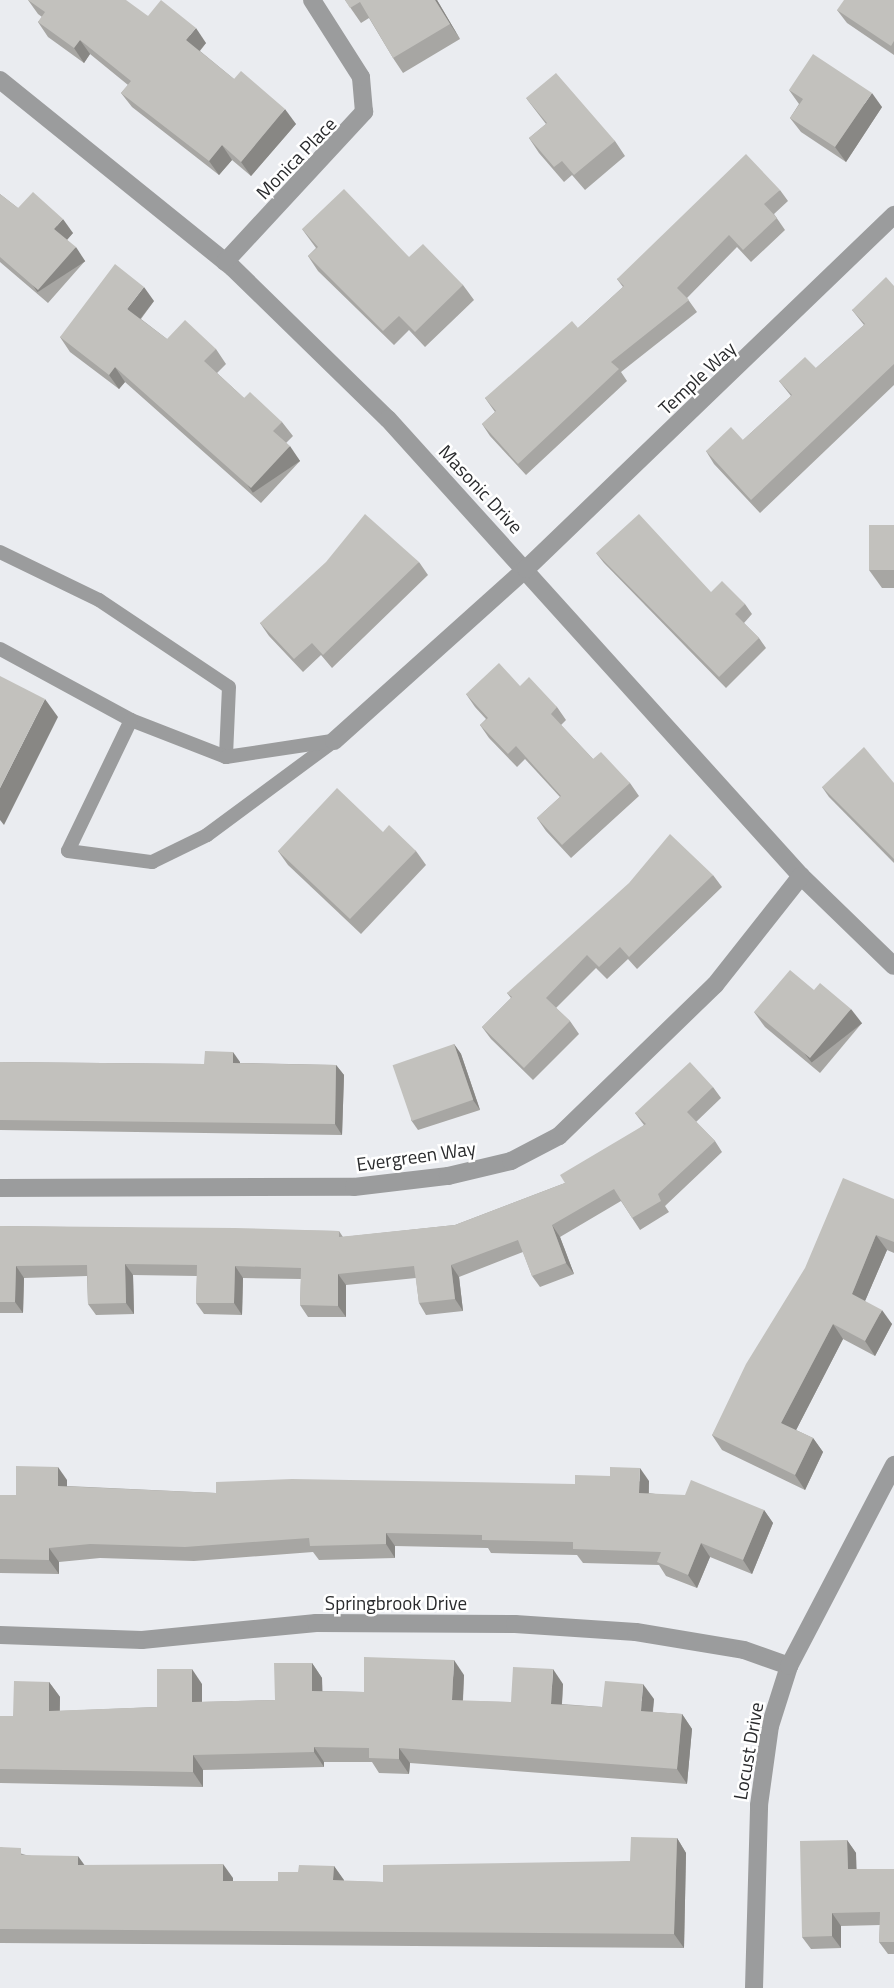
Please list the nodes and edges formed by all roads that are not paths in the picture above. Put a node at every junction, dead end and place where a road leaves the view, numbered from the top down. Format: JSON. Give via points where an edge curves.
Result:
{"nodes":[{"id":1,"x":312,"y":0,"type":"edge"},
{"id":2,"x":0,"y":80,"type":"edge"},
{"id":3,"x":894,"y":215,"type":"edge"},
{"id":4,"x":225,"y":262,"type":"junction"},
{"id":5,"x":0,"y":552,"type":"edge"},
{"id":6,"x":526,"y":569,"type":"junction"},
{"id":7,"x":0,"y":649,"type":"edge"},
{"id":8,"x":131,"y":720,"type":"junction"},
{"id":9,"x":334,"y":741,"type":"junction"},
{"id":10,"x":226,"y":757,"type":"junction"},
{"id":11,"x":801,"y":876,"type":"junction"},
{"id":12,"x":894,"y":966,"type":"edge"},
{"id":13,"x":0,"y":1188,"type":"edge"},
{"id":14,"x":894,"y":1465,"type":"edge"},
{"id":15,"x":0,"y":1635,"type":"edge"},
{"id":16,"x":789,"y":1666,"type":"junction"},
{"id":17,"x":754,"y":1988,"type":"edge"}],
"edges":[{"from":1,"to":4,"type":"street","name":"Monica Place","via":[[360,77],[364,113]]},
{"from":2,"to":4,"type":"street","name":"Masonic Drive"},
{"from":3,"to":6,"type":"street","name":"Temple Way"},
{"from":4,"to":6,"type":"street","name":"Masonic Drive","via":[[388,419]]},
{"from":5,"to":10,"type":"lane","via":[[99,600],[229,687]]},
{"from":6,"to":9,"type":"street","name":"Temple Way"},
{"from":6,"to":11,"type":"street","name":"Masonic Drive"},
{"from":7,"to":8,"type":"lane"},
{"from":8,"to":9,"type":"lane","via":[[68,851],[152,862],[207,835]]},
{"from":8,"to":10,"type":"lane"},
{"from":9,"to":10,"type":"lane"},
{"from":11,"to":12,"type":"street","name":"Masonic Drive"},
{"from":11,"to":13,"type":"street","name":"Evergreen Way","via":[[715,985],[559,1136],[511,1161],[448,1177],[354,1187]]},
{"from":14,"to":16,"type":"street","name":"Locust Drive"},
{"from":15,"to":16,"type":"street","name":"Springbrook Drive","via":[[142,1640],[316,1623],[515,1624],[636,1632],[744,1650]]},
{"from":16,"to":17,"type":"street","name":"Locust Drive","via":[[770,1726],[759,1805]]}]}
